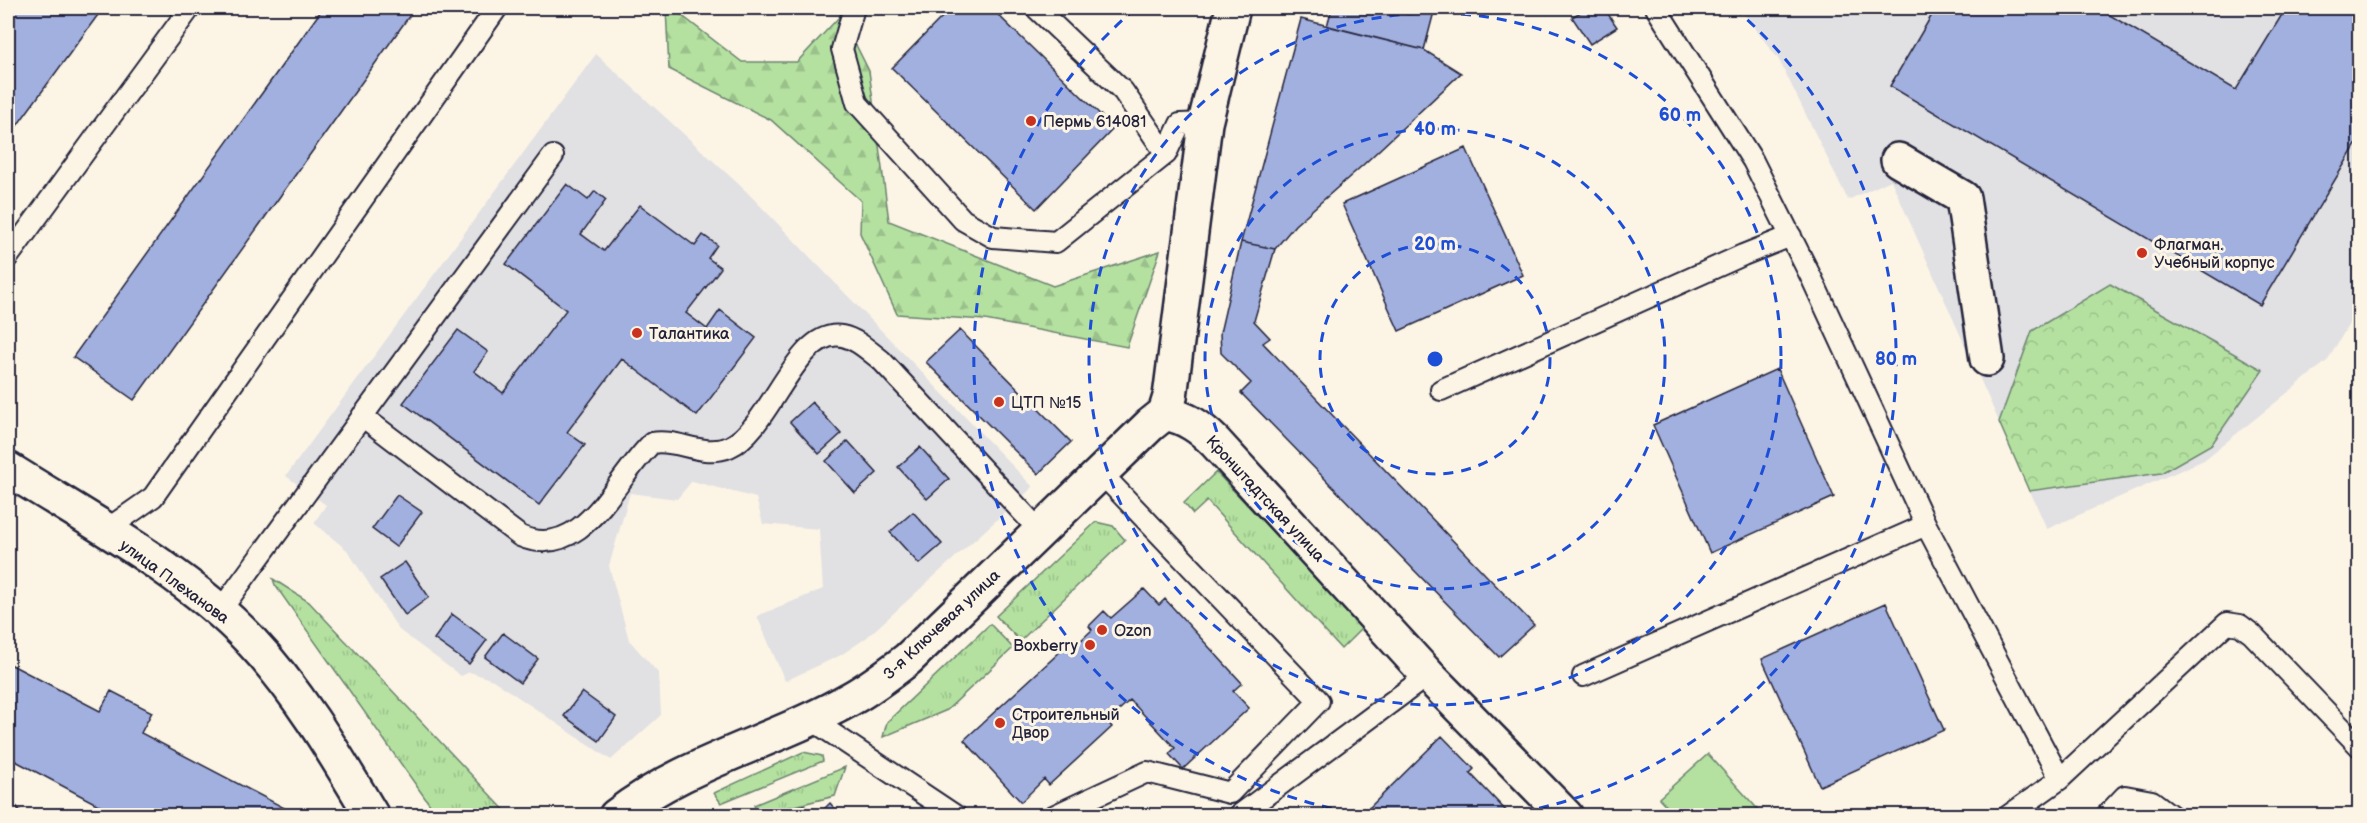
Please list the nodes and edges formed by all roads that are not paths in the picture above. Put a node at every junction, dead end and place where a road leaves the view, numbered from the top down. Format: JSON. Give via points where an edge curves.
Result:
{"nodes":[{"id":1,"x":190,"y":8,"type":"edge"},
{"id":2,"x":497,"y":8,"type":"edge"},
{"id":3,"x":854,"y":8,"type":"edge"},
{"id":4,"x":1036,"y":8,"type":"edge"},
{"id":5,"x":1233,"y":8,"type":"edge"},
{"id":6,"x":1656,"y":8,"type":"edge"},
{"id":7,"x":1205,"y":123,"type":"junction"},
{"id":8,"x":1166,"y":154,"type":"junction"},
{"id":9,"x":553,"y":156,"type":"dead end"},
{"id":10,"x":1898,"y":160,"type":"dead end"},
{"id":11,"x":1791,"y":236,"type":"junction"},
{"id":12,"x":8,"y":257,"type":"edge"},
{"id":13,"x":1987,"y":359,"type":"dead end"},
{"id":14,"x":1441,"y":390,"type":"dead end"},
{"id":15,"x":1166,"y":413,"type":"junction"},
{"id":16,"x":362,"y":416,"type":"junction"},
{"id":17,"x":8,"y":469,"type":"edge"},
{"id":18,"x":1101,"y":472,"type":"junction"},
{"id":19,"x":1926,"y":525,"type":"junction"},
{"id":20,"x":106,"y":530,"type":"junction"},
{"id":21,"x":1040,"y":531,"type":"junction"},
{"id":22,"x":220,"y":611,"type":"junction"},
{"id":23,"x":1428,"y":675,"type":"junction"},
{"id":24,"x":1583,"y":676,"type":"dead end"},
{"id":25,"x":809,"y":718,"type":"junction"},
{"id":26,"x":2360,"y":747,"type":"edge"},
{"id":27,"x":2060,"y":779,"type":"junction"},
{"id":28,"x":1264,"y":809,"type":"edge"},
{"id":29,"x":372,"y":816,"type":"edge"},
{"id":30,"x":616,"y":816,"type":"edge"},
{"id":31,"x":956,"y":816,"type":"edge"},
{"id":32,"x":1053,"y":816,"type":"edge"},
{"id":33,"x":1238,"y":816,"type":"edge"},
{"id":34,"x":1566,"y":816,"type":"edge"},
{"id":35,"x":2008,"y":816,"type":"edge"},
{"id":36,"x":2106,"y":816,"type":"edge"},
{"id":37,"x":2172,"y":816,"type":"edge"}],
"edges":[{"from":1,"to":12,"type":"lane"},
{"from":2,"to":20,"type":"lane","via":[[153,497]]},
{"from":3,"to":8,"type":"lane","via":[[842,49],[857,103],[963,220],[993,237],[1056,242]]},
{"from":4,"to":8,"type":"lane","via":[[1123,91]]},
{"from":5,"to":7,"type":"street"},
{"from":6,"to":11,"type":"lane","via":[[1753,160]]},
{"from":7,"to":8,"type":"lane","via":[[1180,124]]},
{"from":7,"to":15,"type":"street"},
{"from":9,"to":16,"type":"lane"},
{"from":10,"to":13,"type":"street","via":[[1964,198]]},
{"from":11,"to":14,"type":"lane"},
{"from":11,"to":19,"type":"lane"},
{"from":15,"to":18,"type":"street","name":"3-я Ключевая улица"},
{"from":15,"to":23,"type":"street","name":"Кронштадтская улица","via":[[1200,427],[1215,442]]},
{"from":16,"to":21,"type":"lane","via":[[520,536],[551,542],[583,527],[652,443],[665,441],[702,450],[729,447],[755,426],[810,345],[831,335],[843,336],[881,360]]},
{"from":16,"to":22,"type":"lane"},
{"from":17,"to":20,"type":"street","name":"улица Плеханова"},
{"from":18,"to":21,"type":"street","name":"3-я Ключевая улица"},
{"from":18,"to":32,"type":"lane","via":[[1319,701],[1230,792],[1147,772]]},
{"from":19,"to":24,"type":"lane"},
{"from":19,"to":27,"type":"lane"},
{"from":20,"to":22,"type":"street","name":"улица Плеханова"},
{"from":21,"to":25,"type":"street","name":"3-я Ключевая улица","via":[[908,659],[850,700]]},
{"from":22,"to":29,"type":"street","name":"улица Плеханова","via":[[293,691]]},
{"from":23,"to":28,"type":"lane"},
{"from":23,"to":34,"type":"street","name":"Кронштадтская улица"},
{"from":25,"to":30,"type":"street","name":"3-я Ключевая улица","via":[[665,783]]},
{"from":25,"to":31,"type":"lane"},
{"from":26,"to":27,"type":"lane","via":[[2252,634],[2241,625],[2227,623]]},
{"from":27,"to":35,"type":"lane"},
{"from":28,"to":33,"type":"lane"},
{"from":36,"to":37,"type":"lane","via":[[2126,796],[2152,801]]}]}
